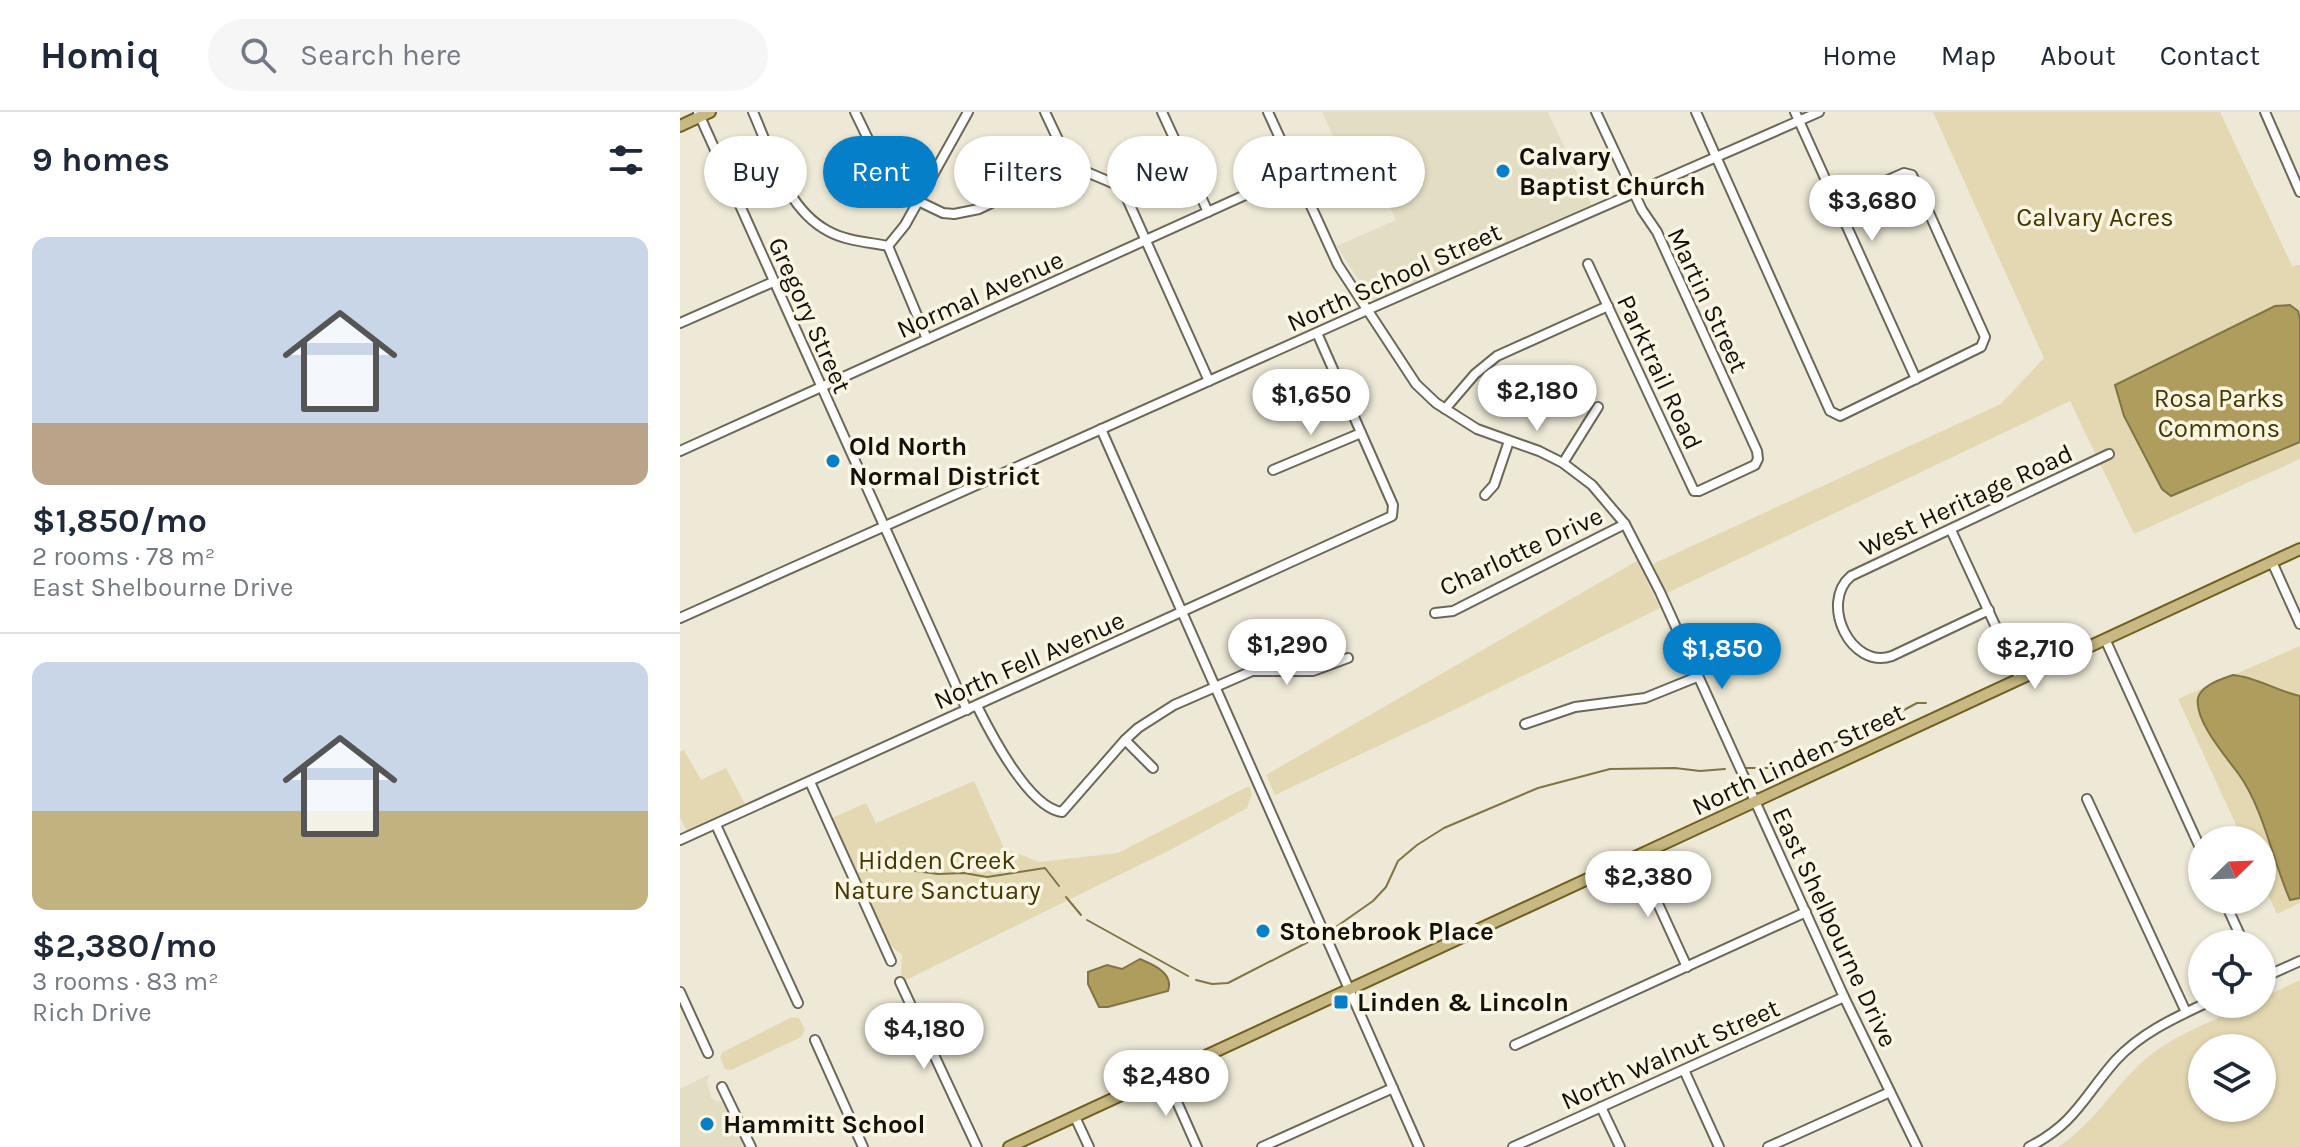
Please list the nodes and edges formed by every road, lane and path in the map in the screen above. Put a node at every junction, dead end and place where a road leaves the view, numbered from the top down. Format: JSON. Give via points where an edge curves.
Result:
{"nodes":[{"id":1,"x":753,"y":112,"type":"edge"},
{"id":2,"x":855,"y":112,"type":"edge"},
{"id":3,"x":968,"y":112,"type":"edge"},
{"id":4,"x":1045,"y":112,"type":"edge"},
{"id":5,"x":1162,"y":112,"type":"edge"},
{"id":6,"x":1268,"y":112,"type":"edge"},
{"id":7,"x":1596,"y":112,"type":"edge"},
{"id":8,"x":1696,"y":112,"type":"edge"},
{"id":9,"x":1819,"y":112,"type":"edge"},
{"id":10,"x":2265,"y":112,"type":"edge"},
{"id":11,"x":703,"y":114,"type":"edge"},
{"id":12,"x":1797,"y":116,"type":"edge"},
{"id":13,"x":680,"y":126,"type":"edge"},
{"id":14,"x":867,"y":136,"type":"edge"},
{"id":15,"x":1056,"y":136,"type":"edge"},
{"id":16,"x":1279,"y":136,"type":"edge"},
{"id":17,"x":1717,"y":157,"type":"junction"},
{"id":18,"x":938,"y":165,"type":"edge"},
{"id":19,"x":1091,"y":174,"type":"edge"},
{"id":20,"x":2300,"y":192,"type":"edge"},
{"id":21,"x":1635,"y":193,"type":"junction"},
{"id":22,"x":1233,"y":201,"type":"edge"},
{"id":23,"x":1836,"y":203,"type":"junction"},
{"id":24,"x":914,"y":208,"type":"edge"},
{"id":25,"x":933,"y":208,"type":"edge"},
{"id":26,"x":978,"y":208,"type":"edge"},
{"id":27,"x":1312,"y":208,"type":"edge"},
{"id":28,"x":1208,"y":212,"type":"junction"},
{"id":29,"x":1145,"y":241,"type":"junction"},
{"id":30,"x":888,"y":246,"type":"junction"},
{"id":31,"x":1588,"y":264,"type":"dead end"},
{"id":32,"x":773,"y":282,"type":"junction"},
{"id":33,"x":1608,"y":306,"type":"junction"},
{"id":34,"x":1367,"y":310,"type":"junction"},
{"id":35,"x":680,"y":323,"type":"edge"},
{"id":36,"x":1317,"y":333,"type":"junction"},
{"id":37,"x":927,"y":339,"type":"junction"},
{"id":38,"x":1916,"y":379,"type":"junction"},
{"id":39,"x":1209,"y":381,"type":"junction"},
{"id":40,"x":821,"y":387,"type":"junction"},
{"id":41,"x":1598,"y":407,"type":"dead end"},
{"id":42,"x":1445,"y":409,"type":"junction"},
{"id":43,"x":1101,"y":429,"type":"junction"},
{"id":44,"x":1361,"y":433,"type":"junction"},
{"id":45,"x":1509,"y":441,"type":"junction"},
{"id":46,"x":680,"y":451,"type":"edge"},
{"id":47,"x":2109,"y":454,"type":"dead end"},
{"id":48,"x":1563,"y":463,"type":"junction"},
{"id":49,"x":1273,"y":470,"type":"dead end"},
{"id":50,"x":1699,"y":491,"type":"joint"},
{"id":51,"x":1485,"y":495,"type":"dead end"},
{"id":52,"x":1625,"y":524,"type":"junction"},
{"id":53,"x":884,"y":526,"type":"junction"},
{"id":54,"x":1951,"y":530,"type":"junction"},
{"id":55,"x":2300,"y":549,"type":"edge"},
{"id":56,"x":2272,"y":562,"type":"junction"},
{"id":57,"x":1989,"y":610,"type":"junction"},
{"id":58,"x":2297,"y":610,"type":"edge"},
{"id":59,"x":1182,"y":613,"type":"junction"},
{"id":60,"x":1435,"y":613,"type":"dead end"},
{"id":61,"x":680,"y":618,"type":"edge"},
{"id":62,"x":2300,"y":624,"type":"edge"},
{"id":63,"x":2105,"y":639,"type":"junction"},
{"id":64,"x":1348,"y":658,"type":"dead end"},
{"id":65,"x":1697,"y":677,"type":"junction"},
{"id":66,"x":2020,"y":679,"type":"junction"},
{"id":67,"x":1215,"y":686,"type":"junction"},
{"id":68,"x":977,"y":706,"type":"junction"},
{"id":69,"x":967,"y":710,"type":"junction"},
{"id":70,"x":1525,"y":724,"type":"dead end"},
{"id":71,"x":1125,"y":740,"type":"junction"},
{"id":72,"x":1153,"y":768,"type":"dead end"},
{"id":73,"x":810,"y":782,"type":"junction"},
{"id":74,"x":2087,"y":799,"type":"dead end"},
{"id":75,"x":1755,"y":803,"type":"junction"},
{"id":76,"x":716,"y":825,"type":"junction"},
{"id":77,"x":2190,"y":826,"type":"edge"},
{"id":78,"x":680,"y":840,"type":"edge"},
{"id":79,"x":1637,"y":858,"type":"junction"},
{"id":80,"x":1806,"y":912,"type":"junction"},
{"id":81,"x":891,"y":961,"type":"dead end"},
{"id":82,"x":2300,"y":961,"type":"edge"},
{"id":83,"x":1687,"y":967,"type":"junction"},
{"id":84,"x":2276,"y":972,"type":"edge"},
{"id":85,"x":900,"y":982,"type":"dead end"},
{"id":86,"x":1349,"y":990,"type":"junction"},
{"id":87,"x":680,"y":992,"type":"edge"},
{"id":88,"x":1844,"y":997,"type":"junction"},
{"id":89,"x":798,"y":1003,"type":"dead end"},
{"id":90,"x":2186,"y":1012,"type":"joint"},
{"id":91,"x":815,"y":1040,"type":"dead end"},
{"id":92,"x":1515,"y":1045,"type":"dead end"},
{"id":93,"x":708,"y":1053,"type":"dead end"},
{"id":94,"x":1684,"y":1070,"type":"junction"},
{"id":95,"x":1165,"y":1075,"type":"junction"},
{"id":96,"x":722,"y":1087,"type":"dead end"},
{"id":97,"x":1393,"y":1088,"type":"junction"},
{"id":98,"x":1890,"y":1092,"type":"junction"},
{"id":99,"x":1601,"y":1107,"type":"junction"},
{"id":100,"x":1075,"y":1117,"type":"junction"},
{"id":101,"x":1518,"y":1146,"type":"edge"},
{"id":102,"x":751,"y":1147,"type":"edge"},
{"id":103,"x":863,"y":1147,"type":"edge"},
{"id":104,"x":977,"y":1147,"type":"edge"},
{"id":105,"x":1009,"y":1147,"type":"edge"},
{"id":106,"x":1089,"y":1147,"type":"edge"},
{"id":107,"x":1197,"y":1147,"type":"edge"},
{"id":108,"x":1262,"y":1147,"type":"edge"},
{"id":109,"x":1419,"y":1147,"type":"edge"},
{"id":110,"x":1620,"y":1147,"type":"edge"},
{"id":111,"x":1719,"y":1147,"type":"edge"},
{"id":112,"x":1768,"y":1147,"type":"edge"},
{"id":113,"x":1917,"y":1147,"type":"edge"},
{"id":114,"x":2029,"y":1147,"type":"edge"}],
"edges":[{"from":1,"to":30,"type":"street","via":[[789,191],[812,221],[843,237]]},
{"from":2,"to":14,"type":"street"},
{"from":3,"to":18,"type":"street"},
{"from":4,"to":15,"type":"street"},
{"from":5,"to":28,"type":"street"},
{"from":6,"to":16,"type":"street","name":"East Shelbourne Drive"},
{"from":7,"to":21,"type":"street","name":"Martin Street"},
{"from":8,"to":17,"type":"street"},
{"from":9,"to":12,"type":"street","name":"North School Street"},
{"from":10,"to":20,"type":"street"},
{"from":11,"to":13,"type":"main road"},
{"from":11,"to":32,"type":"street","name":"Gregory Street"},
{"from":12,"to":17,"type":"street","name":"North School Street"},
{"from":12,"to":23,"type":"street"},
{"from":17,"to":21,"type":"street","name":"North School Street"},
{"from":17,"to":38,"type":"street","via":[[1830,411],[1843,416]]},
{"from":19,"to":29,"type":"street","via":[[1124,192]]},
{"from":21,"to":34,"type":"street","name":"North School Street"},
{"from":21,"to":50,"type":"street","name":"Martin Street","via":[[1757,451],[1756,463]]},
{"from":22,"to":28,"type":"street","name":"Normal Avenue"},
{"from":23,"to":38,"type":"street"},
{"from":23,"to":38,"type":"street","via":[[1910,174],[1967,297],[1984,343]]},
{"from":24,"to":30,"type":"street"},
{"from":25,"to":26,"type":"street","via":[[943,213]]},
{"from":27,"to":34,"type":"street","name":"East Shelbourne Drive","via":[[1338,265]]},
{"from":28,"to":29,"type":"street","name":"Normal Avenue"},
{"from":29,"to":37,"type":"street","name":"Normal Avenue"},
{"from":29,"to":39,"type":"street"},
{"from":30,"to":37,"type":"street"},
{"from":31,"to":33,"type":"street","name":"Parktrail Road"},
{"from":32,"to":35,"type":"street"},
{"from":32,"to":40,"type":"street","name":"Gregory Street"},
{"from":33,"to":42,"type":"street","via":[[1497,356]]},
{"from":33,"to":50,"type":"street","name":"Parktrail Road","via":[[1689,483]]},
{"from":34,"to":36,"type":"street","name":"North School Street"},
{"from":34,"to":42,"type":"street","name":"East Shelbourne Drive","via":[[1407,373]]},
{"from":36,"to":39,"type":"street","name":"North School Street"},
{"from":36,"to":44,"type":"street"},
{"from":37,"to":40,"type":"street","name":"Normal Avenue"},
{"from":39,"to":43,"type":"street","name":"North School Street"},
{"from":40,"to":46,"type":"street","name":"Normal Avenue"},
{"from":40,"to":53,"type":"street","name":"Gregory Street"},
{"from":41,"to":48,"type":"street"},
{"from":42,"to":45,"type":"street","name":"East Shelbourne Drive"},
{"from":43,"to":53,"type":"street","name":"North School Street"},
{"from":43,"to":59,"type":"street"},
{"from":44,"to":49,"type":"street"},
{"from":44,"to":59,"type":"street","name":"North Fell Avenue","via":[[1393,514]]},
{"from":45,"to":48,"type":"street","name":"East Shelbourne Drive"},
{"from":45,"to":51,"type":"street","via":[[1494,485]]},
{"from":47,"to":54,"type":"street","name":"West Heritage Road"},
{"from":48,"to":52,"type":"street","name":"East Shelbourne Drive","via":[[1592,485]]},
{"from":52,"to":60,"type":"street","name":"Charlotte Drive","via":[[1453,611]]},
{"from":52,"to":65,"type":"street","name":"East Shelbourne Drive"},
{"from":53,"to":61,"type":"street","name":"North School Street"},
{"from":53,"to":69,"type":"street","name":"Gregory Street"},
{"from":54,"to":57,"type":"street"},
{"from":54,"to":57,"type":"street","name":"West Heritage Road","via":[[1847,580],[1837,602],[1846,631],[1858,651],[1882,659]]},
{"from":55,"to":56,"type":"main road","name":"North Linden Street"},
{"from":56,"to":58,"type":"street"},
{"from":56,"to":63,"type":"main road","name":"North Linden Street"},
{"from":57,"to":66,"type":"street"},
{"from":58,"to":62,"type":"street"},
{"from":59,"to":67,"type":"street"},
{"from":59,"to":68,"type":"street","name":"North Fell Avenue"},
{"from":63,"to":66,"type":"main road","name":"North Linden Street"},
{"from":63,"to":77,"type":"street"},
{"from":64,"to":67,"type":"street","via":[[1313,671],[1252,671]]},
{"from":65,"to":70,"type":"street","via":[[1645,698],[1575,707]]},
{"from":65,"to":75,"type":"street","name":"East Shelbourne Drive"},
{"from":66,"to":75,"type":"main road","name":"North Linden Street"},
{"from":67,"to":71,"type":"street","via":[[1165,710]]},
{"from":67,"to":86,"type":"street"},
{"from":68,"to":69,"type":"street","name":"North Fell Avenue"},
{"from":68,"to":71,"type":"street","via":[[1001,753],[1029,789],[1057,812],[1066,811]]},
{"from":69,"to":73,"type":"street","name":"North Fell Avenue"},
{"from":71,"to":72,"type":"street"},
{"from":73,"to":76,"type":"street","name":"North Fell Avenue"},
{"from":73,"to":81,"type":"street"},
{"from":74,"to":90,"type":"street"},
{"from":75,"to":79,"type":"main road","name":"North Linden Street"},
{"from":75,"to":80,"type":"street","name":"East Shelbourne Drive"},
{"from":76,"to":78,"type":"street","name":"North Fell Avenue"},
{"from":76,"to":89,"type":"street"},
{"from":79,"to":83,"type":"street"},
{"from":79,"to":86,"type":"main road","name":"North Linden Street"},
{"from":80,"to":83,"type":"street"},
{"from":80,"to":88,"type":"street","name":"East Shelbourne Drive"},
{"from":82,"to":84,"type":"street"},
{"from":83,"to":92,"type":"street"},
{"from":85,"to":104,"type":"street"},
{"from":86,"to":95,"type":"main road","name":"North Linden Street"},
{"from":86,"to":97,"type":"street"},
{"from":87,"to":93,"type":"street"},
{"from":88,"to":94,"type":"street","name":"North Walnut Street"},
{"from":88,"to":98,"type":"street","name":"East Shelbourne Drive"},
{"from":90,"to":114,"type":"street","via":[[2132,1045],[2071,1118]]},
{"from":91,"to":103,"type":"street"},
{"from":94,"to":99,"type":"street","name":"North Walnut Street"},
{"from":94,"to":111,"type":"street"},
{"from":95,"to":100,"type":"main road","name":"North Linden Street"},
{"from":95,"to":107,"type":"street"},
{"from":96,"to":102,"type":"street"},
{"from":97,"to":108,"type":"street"},
{"from":97,"to":109,"type":"street"},
{"from":98,"to":112,"type":"street"},
{"from":98,"to":113,"type":"street","name":"East Shelbourne Drive"},
{"from":99,"to":101,"type":"street","name":"North Walnut Street"},
{"from":99,"to":110,"type":"street"},
{"from":100,"to":105,"type":"main road","name":"North Linden Street"},
{"from":100,"to":106,"type":"street"}]}
